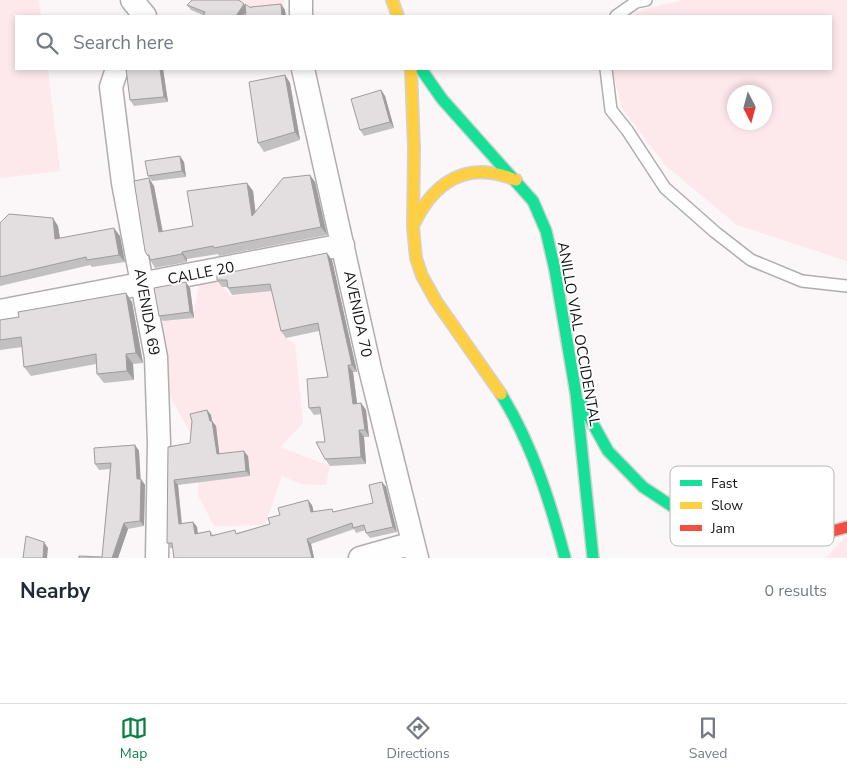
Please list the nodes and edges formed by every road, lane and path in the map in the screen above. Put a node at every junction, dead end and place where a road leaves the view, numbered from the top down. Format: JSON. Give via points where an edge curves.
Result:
{"nodes":[{"id":1,"x":132,"y":0,"type":"edge"},
{"id":2,"x":301,"y":0,"type":"edge"},
{"id":3,"x":392,"y":0,"type":"edge"},
{"id":4,"x":646,"y":0,"type":"edge"},
{"id":5,"x":144,"y":15,"type":"edge"},
{"id":6,"x":301,"y":15,"type":"edge"},
{"id":7,"x":398,"y":15,"type":"edge"},
{"id":8,"x":617,"y":15,"type":"edge"},
{"id":9,"x":117,"y":70,"type":"edge"},
{"id":10,"x":302,"y":70,"type":"edge"},
{"id":11,"x":411,"y":70,"type":"edge"},
{"id":12,"x":423,"y":70,"type":"edge"},
{"id":13,"x":606,"y":70,"type":"edge"},
{"id":14,"x":516,"y":180,"type":"junction"},
{"id":15,"x":413,"y":228,"type":"junction"},
{"id":16,"x":343,"y":245,"type":"junction"},
{"id":17,"x":142,"y":284,"type":"junction"},
{"id":18,"x":847,"y":286,"type":"edge"},
{"id":19,"x":0,"y":311,"type":"edge"},
{"id":20,"x":576,"y":394,"type":"junction"},
{"id":21,"x":670,"y":505,"type":"edge"},
{"id":22,"x":847,"y":527,"type":"edge"},
{"id":23,"x":834,"y":531,"type":"edge"},
{"id":24,"x":415,"y":550,"type":"edge"},
{"id":25,"x":157,"y":558,"type":"edge"},
{"id":26,"x":360,"y":558,"type":"edge"},
{"id":27,"x":566,"y":558,"type":"edge"},
{"id":28,"x":593,"y":558,"type":"edge"}],
"edges":[{"from":1,"to":5,"type":"street"},
{"from":2,"to":6,"type":"street"},
{"from":3,"to":7,"type":"highway"},
{"from":4,"to":8,"type":"lane","via":[[636,2]]},
{"from":9,"to":17,"type":"street","name":"AVENIDA 69","via":[[111,87],[123,183]]},
{"from":10,"to":16,"type":"street","name":"AVENIDA 70"},
{"from":11,"to":15,"type":"highway"},
{"from":12,"to":14,"type":"highway","name":"ANILLO VIAL OCCIDENTAL","via":[[442,99]]},
{"from":13,"to":18,"type":"lane","via":[[611,110],[665,188],[751,260],[802,281]]},
{"from":14,"to":15,"type":"highway","via":[[496,173],[452,178],[434,190],[421,208]]},
{"from":14,"to":20,"type":"highway","name":"ANILLO VIAL OCCIDENTAL","via":[[534,201],[546,231]]},
{"from":15,"to":27,"type":"highway","via":[[416,258],[423,278],[503,397],[525,440],[544,487]]},
{"from":16,"to":17,"type":"street","name":"CALLE 20"},
{"from":16,"to":24,"type":"street","name":"AVENIDA 70"},
{"from":17,"to":19,"type":"street","name":"CALLE 20"},
{"from":17,"to":25,"type":"street","name":"AVENIDA 69","via":[[156,357],[159,443]]},
{"from":20,"to":21,"type":"highway","via":[[608,451],[643,487]]},
{"from":20,"to":28,"type":"highway","name":"ANILLO VIAL OCCIDENTAL"},
{"from":22,"to":23,"type":"highway"},
{"from":24,"to":26,"type":"street"}]}
